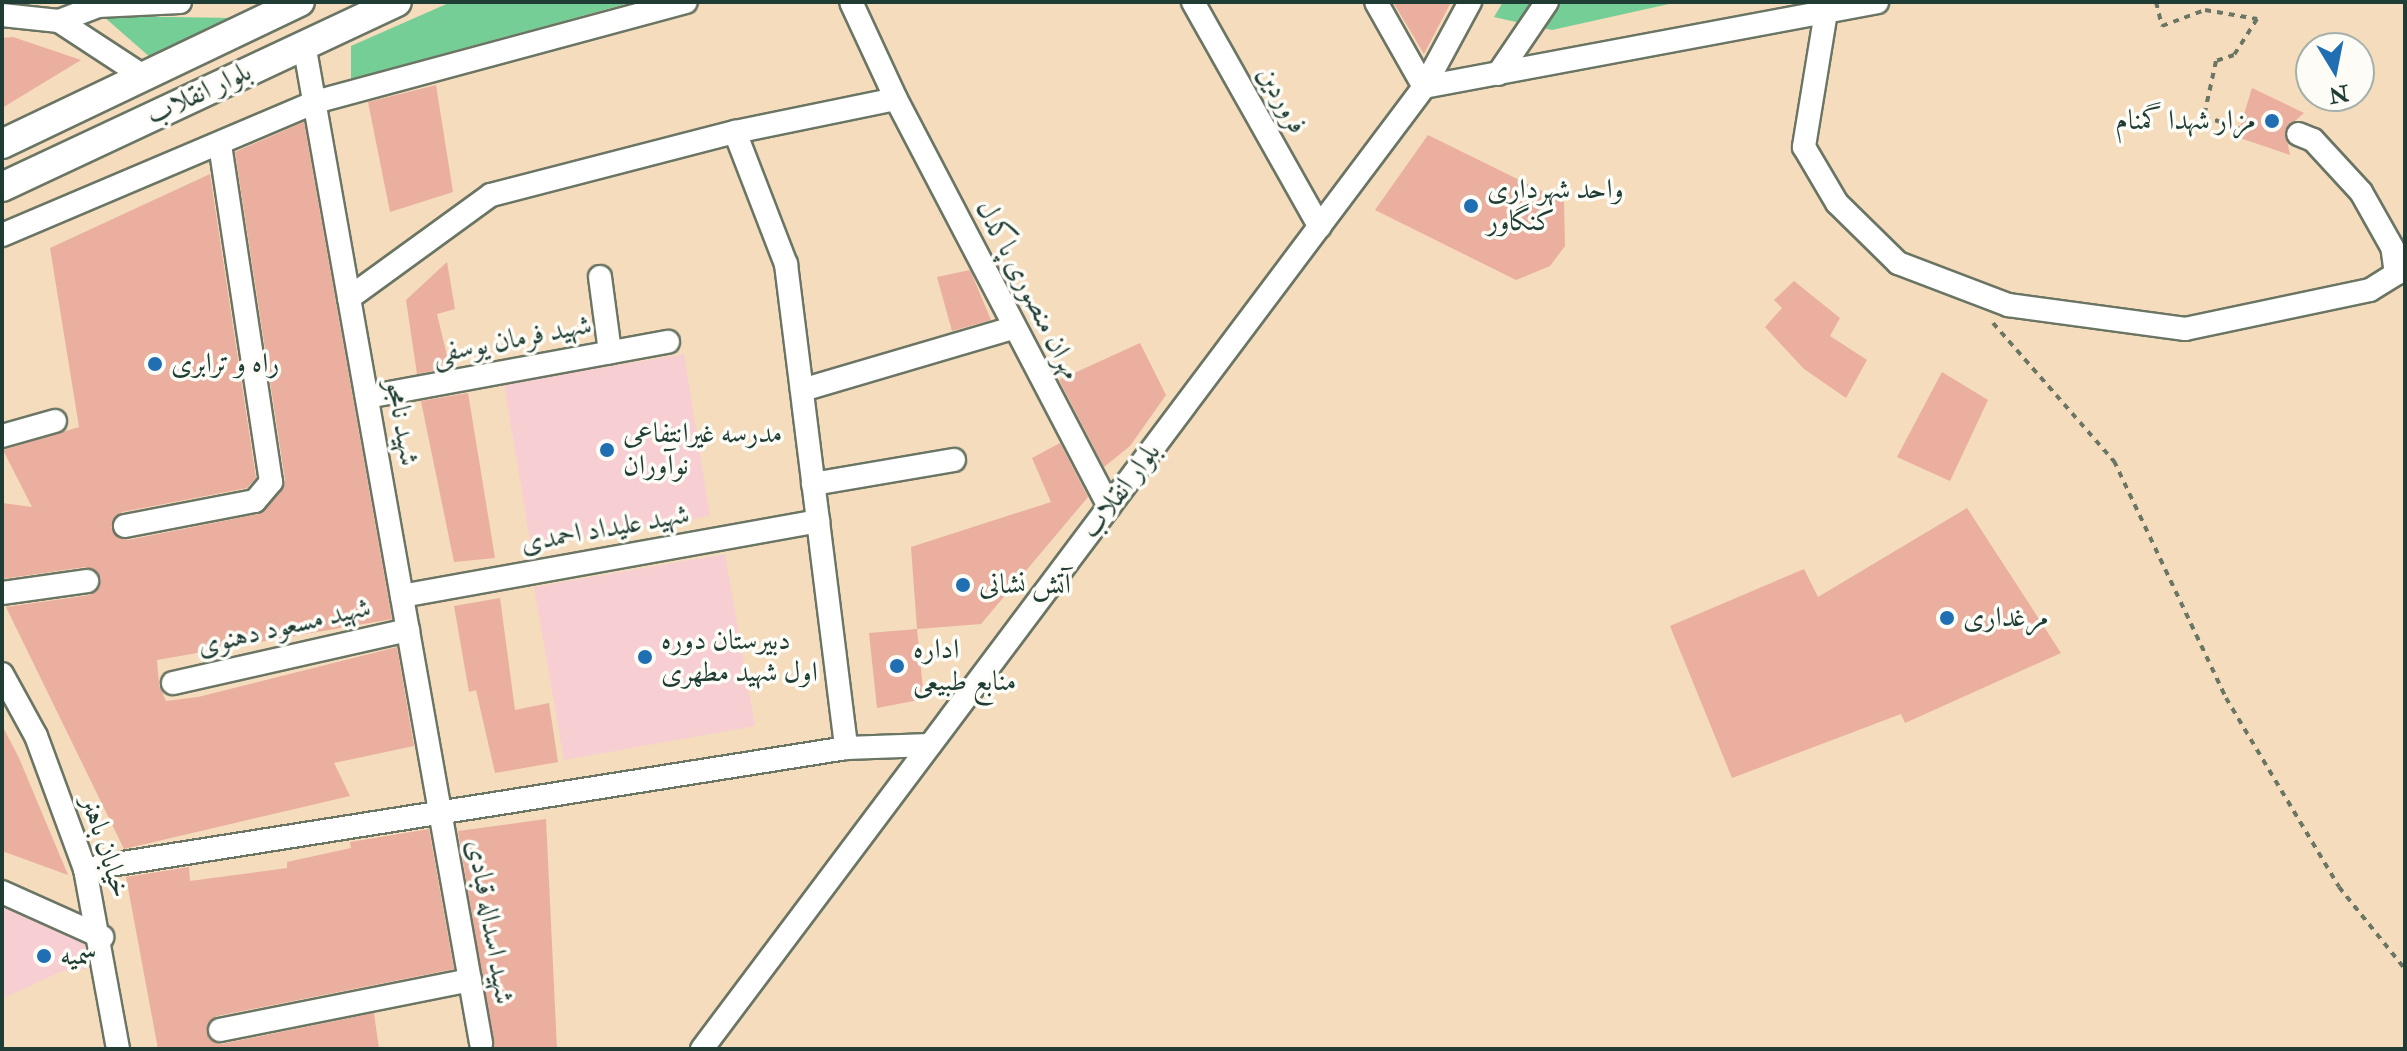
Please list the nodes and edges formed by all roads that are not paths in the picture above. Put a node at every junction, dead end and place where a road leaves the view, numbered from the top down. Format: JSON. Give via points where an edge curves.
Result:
{"nodes":[{"id":1,"x":180,"y":2,"type":"edge"},
{"id":2,"x":300,"y":2,"type":"edge"},
{"id":3,"x":397,"y":2,"type":"edge"},
{"id":4,"x":686,"y":2,"type":"edge"},
{"id":5,"x":851,"y":2,"type":"edge"},
{"id":6,"x":1193,"y":2,"type":"edge"},
{"id":7,"x":1376,"y":2,"type":"edge"},
{"id":8,"x":1470,"y":2,"type":"edge"},
{"id":9,"x":1547,"y":2,"type":"edge"},
{"id":10,"x":1877,"y":2,"type":"edge"},
{"id":11,"x":1826,"y":12,"type":"junction"},
{"id":12,"x":50,"y":14,"type":"edge"},
{"id":13,"x":2,"y":15,"type":"edge"},
{"id":14,"x":304,"y":44,"type":"junction"},
{"id":15,"x":1498,"y":74,"type":"junction"},
{"id":16,"x":143,"y":76,"type":"junction"},
{"id":17,"x":1424,"y":87,"type":"junction"},
{"id":18,"x":896,"y":99,"type":"junction"},
{"id":19,"x":315,"y":102,"type":"junction"},
{"id":20,"x":735,"y":132,"type":"junction"},
{"id":21,"x":2298,"y":134,"type":"dead end"},
{"id":22,"x":2,"y":144,"type":"edge"},
{"id":23,"x":220,"y":146,"type":"junction"},
{"id":24,"x":2,"y":187,"type":"edge"},
{"id":25,"x":1320,"y":227,"type":"junction"},
{"id":26,"x":2,"y":235,"type":"edge"},
{"id":27,"x":600,"y":277,"type":"dead end"},
{"id":28,"x":349,"y":298,"type":"junction"},
{"id":29,"x":1013,"y":328,"type":"junction"},
{"id":30,"x":668,"y":342,"type":"dead end"},
{"id":31,"x":610,"y":352,"type":"junction"},
{"id":32,"x":802,"y":390,"type":"junction"},
{"id":33,"x":367,"y":397,"type":"junction"},
{"id":34,"x":55,"y":421,"type":"dead end"},
{"id":35,"x":2,"y":436,"type":"edge"},
{"id":36,"x":954,"y":460,"type":"dead end"},
{"id":37,"x":813,"y":484,"type":"junction"},
{"id":38,"x":1109,"y":507,"type":"junction"},
{"id":39,"x":818,"y":521,"type":"junction"},
{"id":40,"x":125,"y":526,"type":"dead end"},
{"id":41,"x":87,"y":581,"type":"dead end"},
{"id":42,"x":2,"y":593,"type":"edge"},
{"id":43,"x":402,"y":596,"type":"junction"},
{"id":44,"x":408,"y":630,"type":"junction"},
{"id":45,"x":2,"y":674,"type":"edge"},
{"id":46,"x":173,"y":683,"type":"dead end"},
{"id":47,"x":930,"y":745,"type":"junction"},
{"id":48,"x":846,"y":748,"type":"junction"},
{"id":49,"x":440,"y":812,"type":"junction"},
{"id":50,"x":85,"y":869,"type":"junction"},
{"id":51,"x":2,"y":892,"type":"edge"},
{"id":52,"x":102,"y":937,"type":"junction"},
{"id":53,"x":470,"y":980,"type":"junction"},
{"id":54,"x":220,"y":1030,"type":"dead end"},
{"id":55,"x":481,"y":1043,"type":"dead end"},
{"id":56,"x":118,"y":1049,"type":"edge"},
{"id":57,"x":702,"y":1049,"type":"edge"}],
"edges":[{"from":1,"to":12,"type":"street"},
{"from":2,"to":16,"type":"main road","name":"بلوار انقلاب"},
{"from":3,"to":14,"type":"main road","name":"بلوار انقلاب"},
{"from":4,"to":19,"type":"street"},
{"from":5,"to":18,"type":"street","name":"مهران منصوری پاکدل"},
{"from":6,"to":25,"type":"street","name":"فروردین"},
{"from":7,"to":17,"type":"street"},
{"from":8,"to":17,"type":"street","name":"بلوار انقلاب"},
{"from":9,"to":15,"type":"street"},
{"from":10,"to":11,"type":"street"},
{"from":11,"to":15,"type":"street"},
{"from":11,"to":21,"type":"street","via":[[1804,147],[1837,203],[1898,263],[2008,305],[2185,329],[2370,290],[2396,274],[2392,247],[2361,192],[2313,140]]},
{"from":12,"to":13,"type":"street"},
{"from":12,"to":16,"type":"street"},
{"from":14,"to":19,"type":"street","name":"شهید نامجو"},
{"from":14,"to":24,"type":"main road","name":"بلوار انقلاب"},
{"from":15,"to":17,"type":"street"},
{"from":16,"to":22,"type":"main road","name":"بلوار انقلاب"},
{"from":17,"to":25,"type":"street","name":"بلوار انقلاب"},
{"from":18,"to":20,"type":"street"},
{"from":18,"to":29,"type":"street","name":"مهران منصوری پاکدل"},
{"from":19,"to":23,"type":"street"},
{"from":19,"to":28,"type":"street","name":"شهید نامجو"},
{"from":20,"to":28,"type":"street","via":[[491,195]]},
{"from":20,"to":32,"type":"street","via":[[786,264]]},
{"from":23,"to":26,"type":"street"},
{"from":23,"to":40,"type":"street","via":[[271,482],[255,501]]},
{"from":25,"to":38,"type":"street","name":"بلوار انقلاب"},
{"from":27,"to":31,"type":"street"},
{"from":28,"to":33,"type":"street","name":"شهید نامجو"},
{"from":29,"to":32,"type":"street"},
{"from":29,"to":38,"type":"street","name":"مهران منصوری پاکدل"},
{"from":30,"to":31,"type":"street","name":"شهید فرمان یوسفی"},
{"from":31,"to":33,"type":"street","name":"شهید فرمان یوسفی"},
{"from":32,"to":37,"type":"street"},
{"from":33,"to":43,"type":"street","name":"شهید نامجو"},
{"from":34,"to":35,"type":"street"},
{"from":36,"to":37,"type":"street"},
{"from":37,"to":39,"type":"street"},
{"from":38,"to":47,"type":"street","name":"بلوار انقلاب"},
{"from":39,"to":43,"type":"street","name":"شهید علیداد احمدی"},
{"from":39,"to":48,"type":"street"},
{"from":41,"to":42,"type":"street"},
{"from":43,"to":44,"type":"street","name":"شهید نامجو"},
{"from":44,"to":46,"type":"street","name":"شهید مسعود دهنوی"},
{"from":44,"to":49,"type":"street","name":"شهید نامجو"},
{"from":45,"to":50,"type":"street","name":"خیابان باهنر","via":[[36,736]]},
{"from":47,"to":48,"type":"street"},
{"from":47,"to":57,"type":"street","name":"بلوار انقلاب"},
{"from":48,"to":49,"type":"street"},
{"from":49,"to":50,"type":"street"},
{"from":49,"to":53,"type":"street","name":"شهید اسداله قبادی"},
{"from":50,"to":52,"type":"street","name":"خیابان باهنر"},
{"from":51,"to":52,"type":"street"},
{"from":52,"to":56,"type":"street","name":"خیابان باهنر"},
{"from":53,"to":54,"type":"street"},
{"from":53,"to":55,"type":"street","name":"شهید اسداله قبادی"}]}
